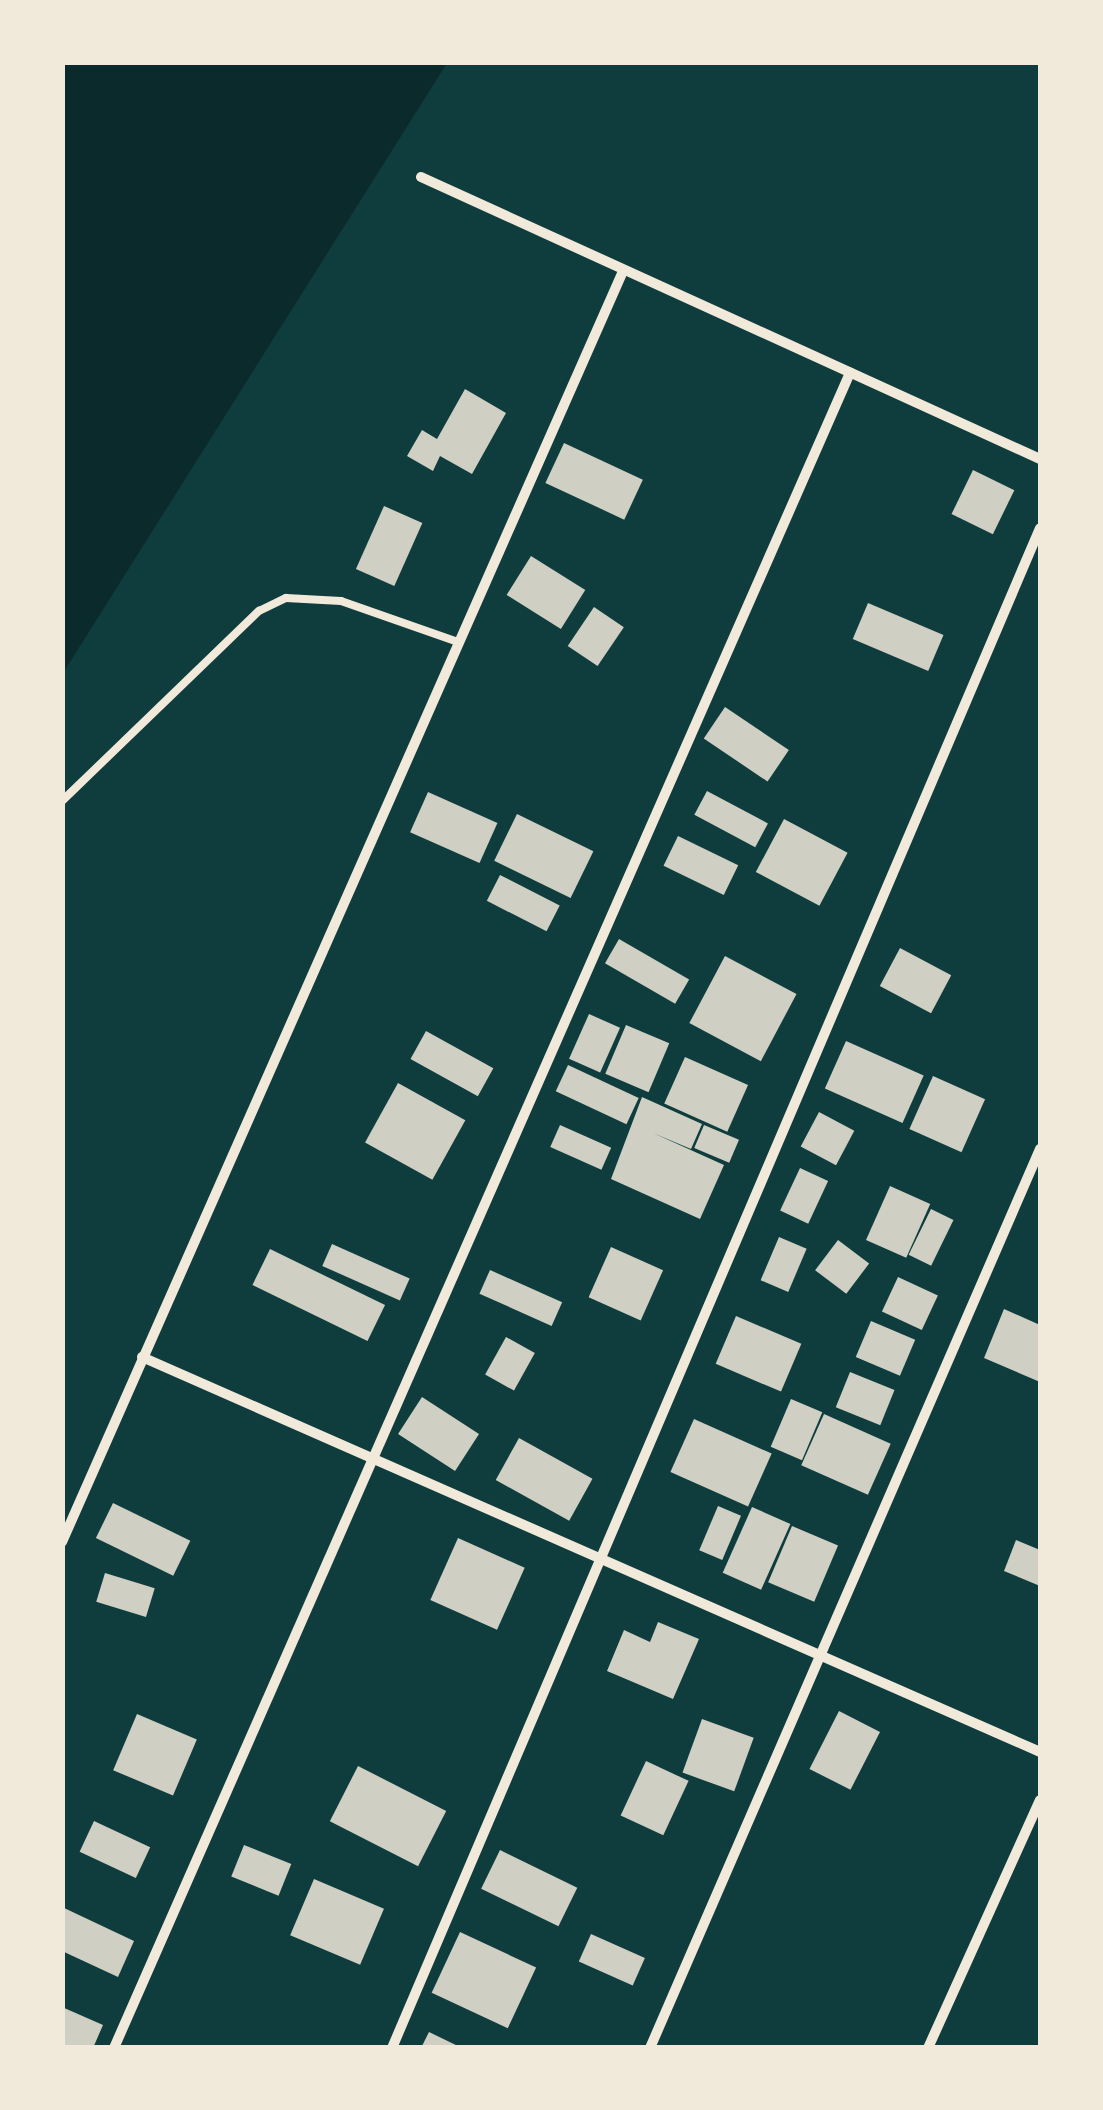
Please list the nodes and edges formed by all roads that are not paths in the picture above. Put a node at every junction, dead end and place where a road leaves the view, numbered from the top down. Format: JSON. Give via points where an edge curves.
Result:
{"nodes":[{"id":1,"x":422,"y":177,"type":"dead end"},
{"id":2,"x":623,"y":271,"type":"junction"},
{"id":3,"x":850,"y":373,"type":"junction"},
{"id":4,"x":1040,"y":460,"type":"edge"},
{"id":5,"x":1040,"y":528,"type":"edge"},
{"id":6,"x":458,"y":642,"type":"junction"},
{"id":7,"x":62,"y":801,"type":"edge"},
{"id":8,"x":1040,"y":1149,"type":"edge"},
{"id":9,"x":142,"y":1357,"type":"junction"},
{"id":10,"x":368,"y":1454,"type":"junction"},
{"id":11,"x":62,"y":1542,"type":"edge"},
{"id":12,"x":606,"y":1561,"type":"junction"},
{"id":13,"x":816,"y":1654,"type":"junction"},
{"id":14,"x":1040,"y":1752,"type":"edge"},
{"id":15,"x":1040,"y":1800,"type":"edge"},
{"id":16,"x":114,"y":2048,"type":"edge"},
{"id":17,"x":392,"y":2048,"type":"edge"},
{"id":18,"x":650,"y":2048,"type":"edge"},
{"id":19,"x":928,"y":2048,"type":"edge"}],
"edges":[{"from":1,"to":2,"type":"street"},
{"from":2,"to":3,"type":"street"},
{"from":2,"to":6,"type":"street"},
{"from":3,"to":4,"type":"street"},
{"from":3,"to":10,"type":"street"},
{"from":5,"to":12,"type":"street"},
{"from":6,"to":7,"type":"lane","via":[[341,601],[286,598],[259,611]]},
{"from":6,"to":9,"type":"street"},
{"from":8,"to":13,"type":"street"},
{"from":9,"to":10,"type":"street"},
{"from":9,"to":11,"type":"street"},
{"from":10,"to":12,"type":"street"},
{"from":10,"to":16,"type":"street"},
{"from":12,"to":13,"type":"street"},
{"from":12,"to":17,"type":"street"},
{"from":13,"to":14,"type":"street"},
{"from":13,"to":18,"type":"street"},
{"from":15,"to":19,"type":"street"}]}
